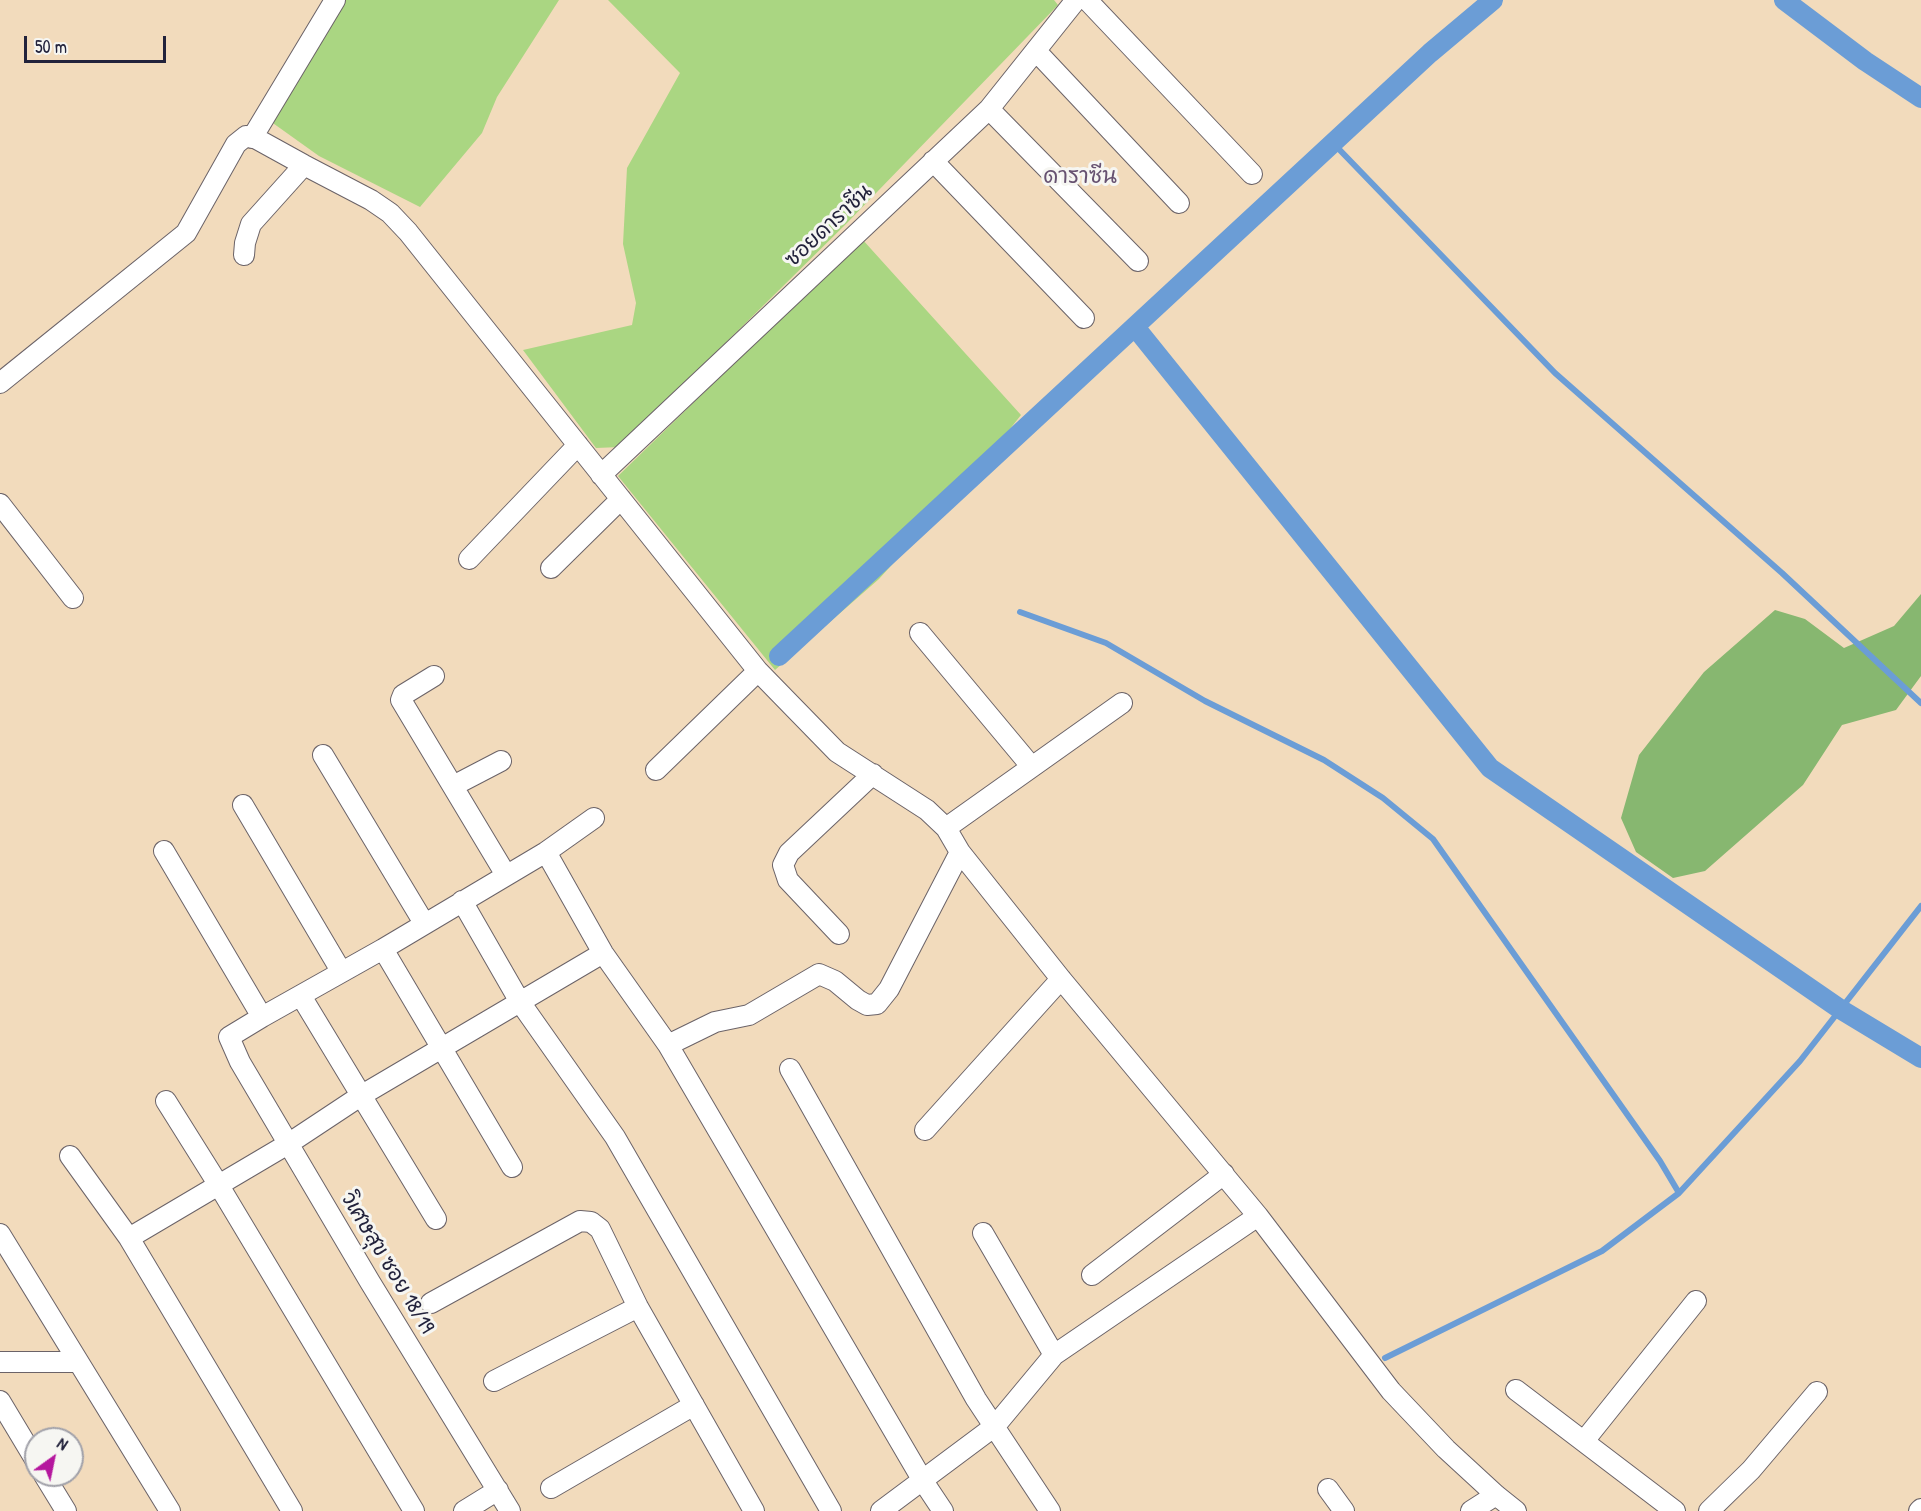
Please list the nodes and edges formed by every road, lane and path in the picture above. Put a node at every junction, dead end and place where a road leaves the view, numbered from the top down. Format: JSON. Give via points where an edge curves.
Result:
{"nodes":[{"id":1,"x":335,"y":0,"type":"edge"},
{"id":2,"x":1076,"y":0,"type":"edge"},
{"id":3,"x":1096,"y":4,"type":"edge"},
{"id":4,"x":1036,"y":51,"type":"junction"},
{"id":5,"x":989,"y":109,"type":"junction"},
{"id":6,"x":252,"y":138,"type":"junction"},
{"id":7,"x":933,"y":161,"type":"junction"},
{"id":8,"x":304,"y":165,"type":"junction"},
{"id":9,"x":1252,"y":174,"type":"dead end"},
{"id":10,"x":1179,"y":203,"type":"dead end"},
{"id":11,"x":244,"y":255,"type":"dead end"},
{"id":12,"x":1138,"y":261,"type":"dead end"},
{"id":13,"x":1084,"y":318,"type":"dead end"},
{"id":14,"x":0,"y":383,"type":"edge"},
{"id":15,"x":578,"y":445,"type":"junction"},
{"id":16,"x":601,"y":475,"type":"junction"},
{"id":17,"x":621,"y":499,"type":"junction"},
{"id":18,"x":0,"y":504,"type":"edge"},
{"id":19,"x":469,"y":559,"type":"dead end"},
{"id":20,"x":550,"y":568,"type":"dead end"},
{"id":21,"x":73,"y":598,"type":"dead end"},
{"id":22,"x":920,"y":633,"type":"dead end"},
{"id":23,"x":758,"y":671,"type":"junction"},
{"id":24,"x":434,"y":676,"type":"dead end"},
{"id":25,"x":1122,"y":703,"type":"dead end"},
{"id":26,"x":323,"y":755,"type":"dead end"},
{"id":27,"x":501,"y":760,"type":"dead end"},
{"id":28,"x":1031,"y":766,"type":"junction"},
{"id":29,"x":656,"y":770,"type":"dead end"},
{"id":30,"x":873,"y":774,"type":"junction"},
{"id":31,"x":453,"y":786,"type":"junction"},
{"id":32,"x":243,"y":805,"type":"dead end"},
{"id":33,"x":594,"y":818,"type":"dead end"},
{"id":34,"x":946,"y":828,"type":"junction"},
{"id":35,"x":164,"y":851,"type":"dead end"},
{"id":36,"x":546,"y":852,"type":"junction"},
{"id":37,"x":960,"y":852,"type":"junction"},
{"id":38,"x":506,"y":875,"type":"junction"},
{"id":39,"x":462,"y":901,"type":"junction"},
{"id":40,"x":424,"y":923,"type":"junction"},
{"id":41,"x":839,"y":934,"type":"dead end"},
{"id":42,"x":382,"y":950,"type":"junction"},
{"id":43,"x":603,"y":953,"type":"junction"},
{"id":44,"x":341,"y":971,"type":"junction"},
{"id":45,"x":1061,"y":979,"type":"junction"},
{"id":46,"x":301,"y":996,"type":"junction"},
{"id":47,"x":520,"y":1002,"type":"junction"},
{"id":48,"x":262,"y":1017,"type":"junction"},
{"id":49,"x":668,"y":1045,"type":"junction"},
{"id":50,"x":441,"y":1048,"type":"junction"},
{"id":51,"x":790,"y":1069,"type":"dead end"},
{"id":52,"x":362,"y":1095,"type":"junction"},
{"id":53,"x":166,"y":1101,"type":"dead end"},
{"id":54,"x":925,"y":1130,"type":"dead end"},
{"id":55,"x":288,"y":1144,"type":"junction"},
{"id":56,"x":70,"y":1156,"type":"dead end"},
{"id":57,"x":512,"y":1167,"type":"dead end"},
{"id":58,"x":1224,"y":1174,"type":"junction"},
{"id":59,"x":218,"y":1184,"type":"junction"},
{"id":60,"x":1258,"y":1216,"type":"junction"},
{"id":61,"x":436,"y":1219,"type":"dead end"},
{"id":62,"x":982,"y":1233,"type":"dead end"},
{"id":63,"x":0,"y":1234,"type":"edge"},
{"id":64,"x":129,"y":1238,"type":"junction"},
{"id":65,"x":1092,"y":1275,"type":"dead end"},
{"id":66,"x":1696,"y":1301,"type":"dead end"},
{"id":67,"x":431,"y":1303,"type":"dead end"},
{"id":68,"x":638,"y":1307,"type":"junction"},
{"id":69,"x":1054,"y":1355,"type":"junction"},
{"id":70,"x":0,"y":1362,"type":"edge"},
{"id":71,"x":78,"y":1362,"type":"junction"},
{"id":72,"x":494,"y":1381,"type":"dead end"},
{"id":73,"x":1516,"y":1390,"type":"dead end"},
{"id":74,"x":1817,"y":1392,"type":"dead end"},
{"id":75,"x":0,"y":1401,"type":"edge"},
{"id":76,"x":694,"y":1406,"type":"junction"},
{"id":77,"x":995,"y":1426,"type":"junction"},
{"id":78,"x":24,"y":1441,"type":"edge"},
{"id":79,"x":1584,"y":1441,"type":"junction"},
{"id":80,"x":923,"y":1481,"type":"junction"},
{"id":81,"x":51,"y":1487,"type":"edge"},
{"id":82,"x":551,"y":1488,"type":"dead end"},
{"id":83,"x":1328,"y":1489,"type":"dead end"},
{"id":84,"x":498,"y":1490,"type":"junction"},
{"id":85,"x":1496,"y":1495,"type":"junction"},
{"id":86,"x":66,"y":1511,"type":"edge"},
{"id":87,"x":170,"y":1511,"type":"edge"},
{"id":88,"x":292,"y":1511,"type":"edge"},
{"id":89,"x":414,"y":1511,"type":"edge"},
{"id":90,"x":464,"y":1511,"type":"edge"},
{"id":91,"x":510,"y":1511,"type":"edge"},
{"id":92,"x":754,"y":1511,"type":"edge"},
{"id":93,"x":831,"y":1511,"type":"edge"},
{"id":94,"x":881,"y":1511,"type":"edge"},
{"id":95,"x":943,"y":1511,"type":"edge"},
{"id":96,"x":1050,"y":1511,"type":"edge"},
{"id":97,"x":1344,"y":1511,"type":"edge"},
{"id":98,"x":1470,"y":1511,"type":"edge"},
{"id":99,"x":1516,"y":1511,"type":"edge"},
{"id":100,"x":1675,"y":1511,"type":"edge"},
{"id":101,"x":1709,"y":1511,"type":"edge"}],
"edges":[{"from":1,"to":6,"type":"street"},
{"from":2,"to":4,"type":"street","name":"ซอยดาราซีน"},
{"from":3,"to":9,"type":"street"},
{"from":4,"to":5,"type":"street","name":"ซอยดาราซีน"},
{"from":4,"to":10,"type":"street"},
{"from":5,"to":7,"type":"street","name":"ซอยดาราซีน"},
{"from":5,"to":12,"type":"street"},
{"from":6,"to":8,"type":"street"},
{"from":6,"to":14,"type":"street","via":[[246,136],[236,144],[186,233]]},
{"from":7,"to":13,"type":"street"},
{"from":7,"to":16,"type":"street","name":"ซอยดาราซีน"},
{"from":8,"to":11,"type":"street","via":[[251,225]]},
{"from":8,"to":15,"type":"street","via":[[371,200],[396,219]]},
{"from":15,"to":16,"type":"street"},
{"from":15,"to":19,"type":"street"},
{"from":16,"to":17,"type":"street"},
{"from":17,"to":20,"type":"street"},
{"from":17,"to":23,"type":"street"},
{"from":18,"to":21,"type":"street"},
{"from":22,"to":28,"type":"street"},
{"from":23,"to":29,"type":"street"},
{"from":23,"to":30,"type":"street","via":[[837,752]]},
{"from":24,"to":31,"type":"street","via":[[401,700]]},
{"from":25,"to":28,"type":"street"},
{"from":26,"to":40,"type":"street"},
{"from":27,"to":31,"type":"street"},
{"from":28,"to":34,"type":"street"},
{"from":30,"to":34,"type":"street","via":[[927,810]]},
{"from":30,"to":41,"type":"street","via":[[789,853],[783,865],[788,880]]},
{"from":31,"to":38,"type":"street"},
{"from":32,"to":44,"type":"street"},
{"from":33,"to":36,"type":"street"},
{"from":34,"to":37,"type":"street"},
{"from":35,"to":48,"type":"street"},
{"from":36,"to":38,"type":"street"},
{"from":36,"to":43,"type":"street"},
{"from":37,"to":45,"type":"street"},
{"from":37,"to":49,"type":"street","via":[[889,989],[877,1004],[867,1005],[819,974],[749,1015],[715,1022]]},
{"from":38,"to":39,"type":"street"},
{"from":39,"to":40,"type":"street"},
{"from":39,"to":47,"type":"street"},
{"from":40,"to":42,"type":"street"},
{"from":42,"to":44,"type":"street"},
{"from":42,"to":50,"type":"street"},
{"from":43,"to":47,"type":"street"},
{"from":43,"to":49,"type":"street"},
{"from":44,"to":46,"type":"street"},
{"from":45,"to":54,"type":"street"},
{"from":45,"to":58,"type":"street"},
{"from":46,"to":48,"type":"street"},
{"from":46,"to":52,"type":"street"},
{"from":47,"to":50,"type":"street"},
{"from":47,"to":93,"type":"street","via":[[615,1137]]},
{"from":48,"to":55,"type":"street","name":"วิเศษสุข ซอย 18/19","via":[[229,1037],[229,1041]]},
{"from":49,"to":80,"type":"street"},
{"from":50,"to":52,"type":"street"},
{"from":50,"to":57,"type":"street"},
{"from":51,"to":77,"type":"street","via":[[976,1399]]},
{"from":52,"to":55,"type":"street"},
{"from":52,"to":61,"type":"street"},
{"from":53,"to":59,"type":"street"},
{"from":55,"to":59,"type":"street"},
{"from":55,"to":84,"type":"street","name":"วิเศษสุข ซอย 18/19"},
{"from":56,"to":64,"type":"street"},
{"from":58,"to":60,"type":"street"},
{"from":58,"to":65,"type":"street"},
{"from":59,"to":64,"type":"street"},
{"from":59,"to":89,"type":"street"},
{"from":60,"to":69,"type":"street"},
{"from":60,"to":85,"type":"street","via":[[1391,1391]]},
{"from":62,"to":69,"type":"street"},
{"from":63,"to":71,"type":"street"},
{"from":64,"to":88,"type":"street"},
{"from":66,"to":79,"type":"street"},
{"from":67,"to":68,"type":"street","via":[[580,1221],[600,1228]]},
{"from":68,"to":72,"type":"street"},
{"from":68,"to":76,"type":"street"},
{"from":69,"to":77,"type":"street"},
{"from":70,"to":71,"type":"street"},
{"from":71,"to":87,"type":"street"},
{"from":73,"to":79,"type":"street"},
{"from":74,"to":101,"type":"street","via":[[1751,1470]]},
{"from":75,"to":78,"type":"street"},
{"from":76,"to":82,"type":"street"},
{"from":76,"to":92,"type":"street"},
{"from":77,"to":80,"type":"street"},
{"from":77,"to":96,"type":"street"},
{"from":79,"to":100,"type":"street"},
{"from":80,"to":94,"type":"street"},
{"from":80,"to":95,"type":"street"},
{"from":81,"to":86,"type":"street"},
{"from":83,"to":97,"type":"street"},
{"from":84,"to":90,"type":"street"},
{"from":84,"to":91,"type":"street","name":"วิเศษสุข ซอย 18/19"},
{"from":85,"to":98,"type":"street"},
{"from":85,"to":99,"type":"street"}]}
